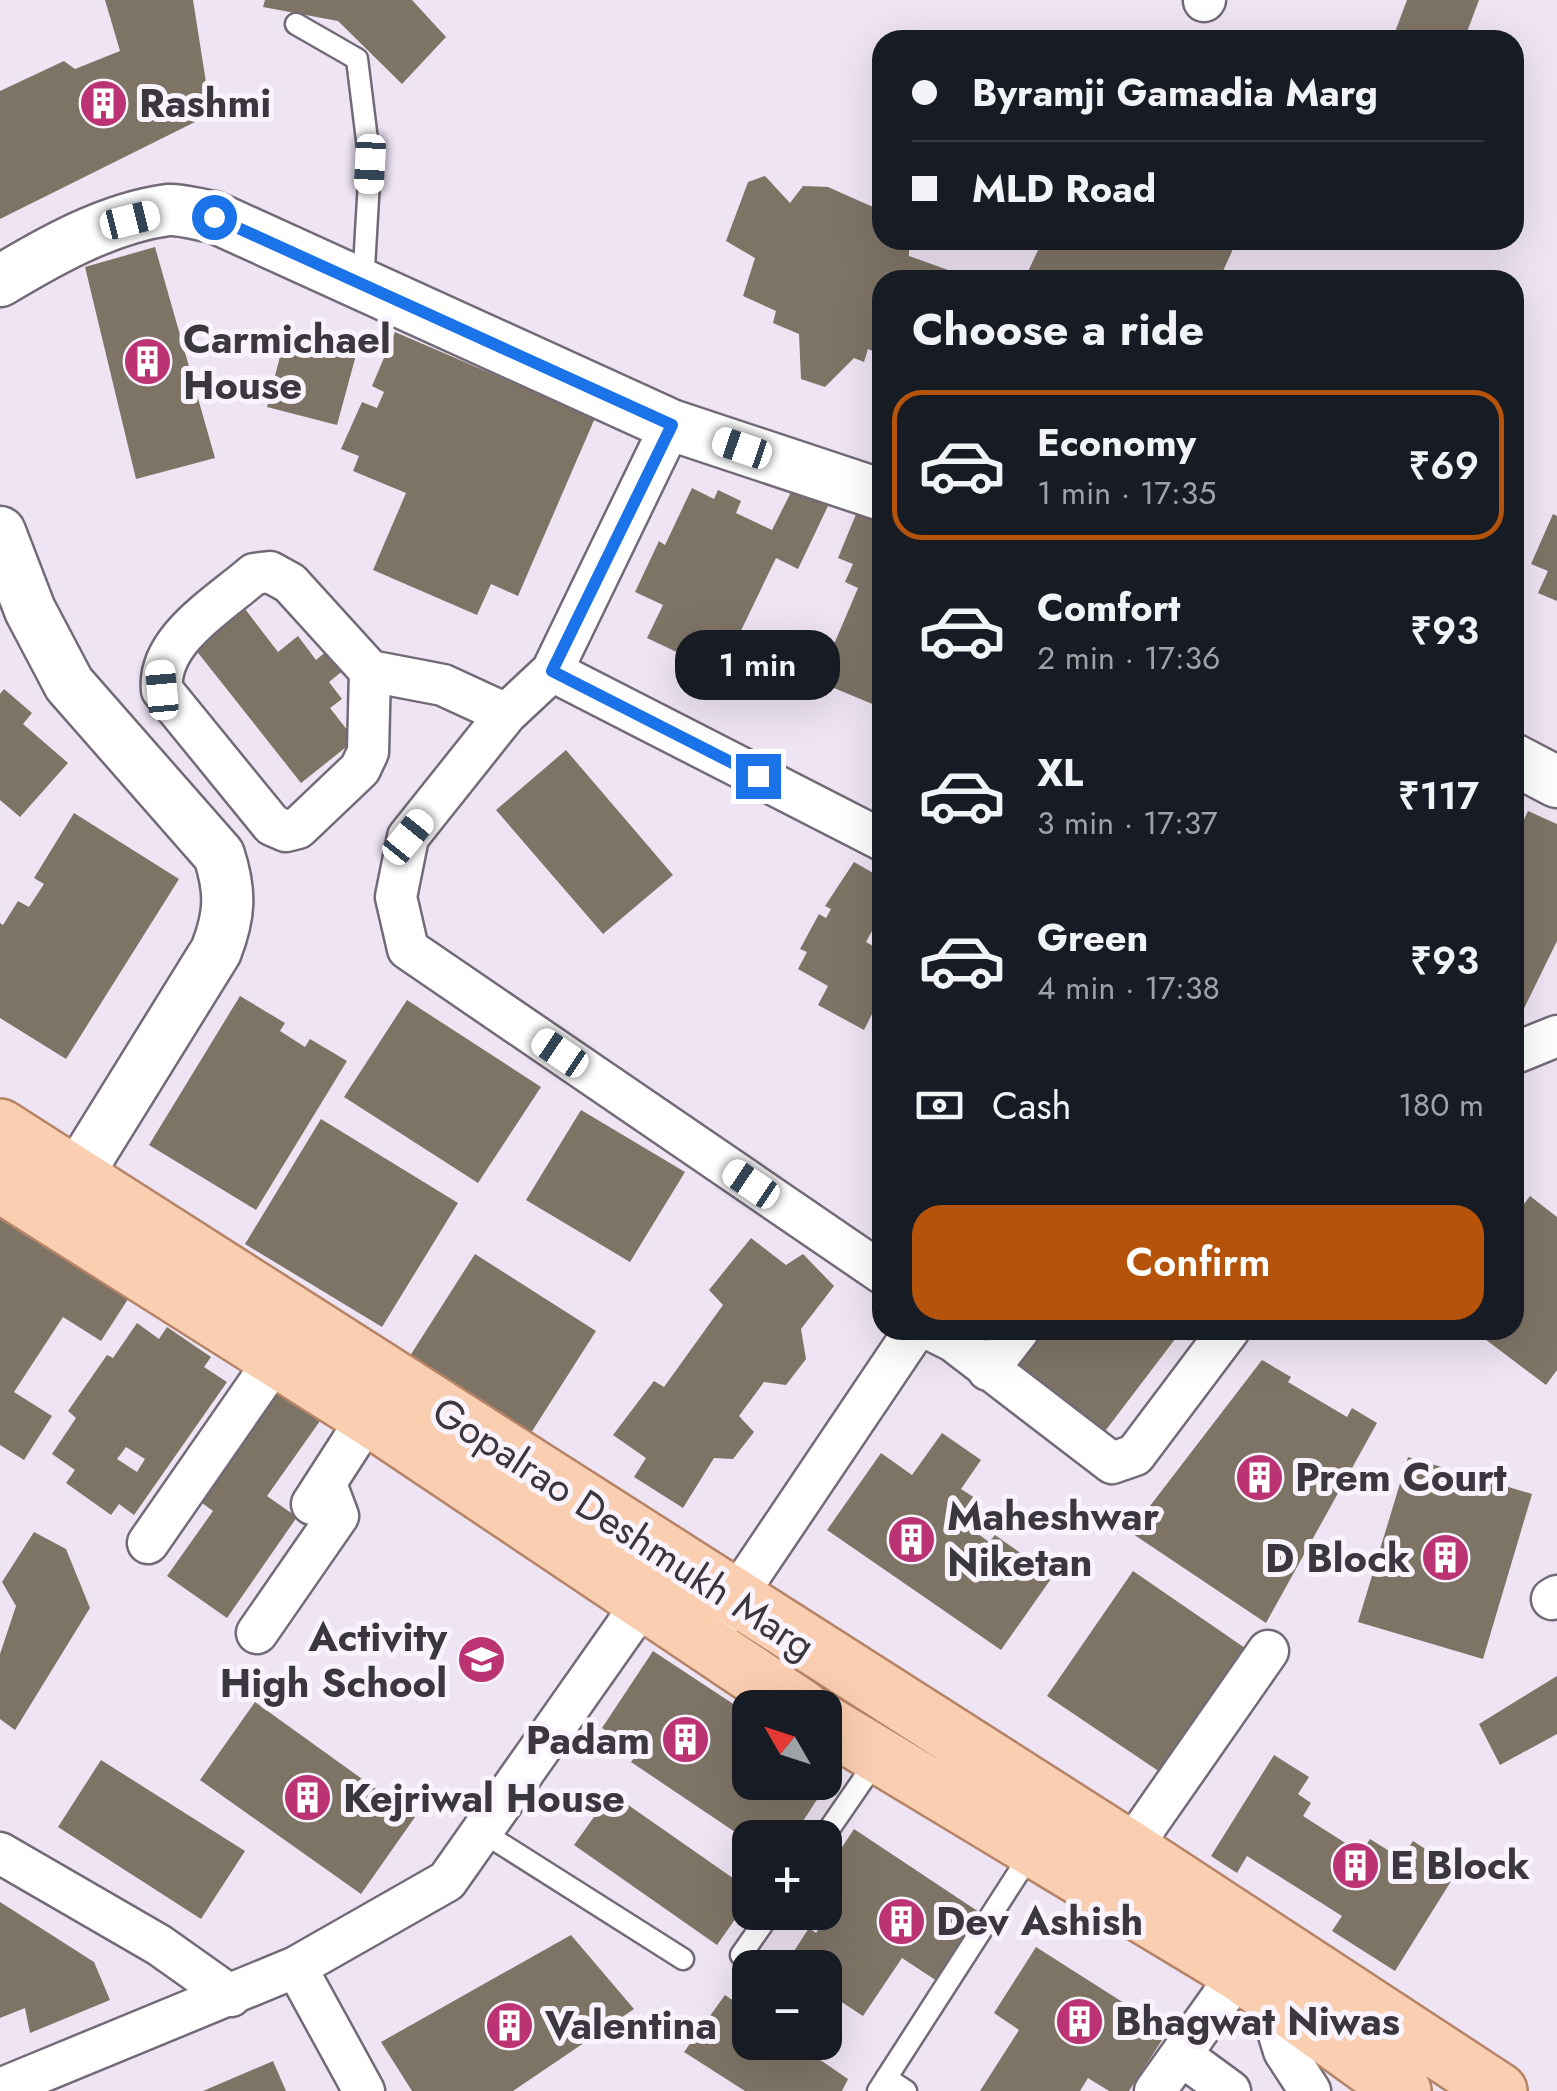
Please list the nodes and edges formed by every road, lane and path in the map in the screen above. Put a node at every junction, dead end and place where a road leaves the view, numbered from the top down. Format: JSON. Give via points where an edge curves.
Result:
{"nodes":[{"id":1,"x":296,"y":24,"type":"dead end"},
{"id":2,"x":0,"y":281,"type":"edge"},
{"id":3,"x":363,"y":287,"type":"junction"},
{"id":4,"x":672,"y":425,"type":"junction"},
{"id":5,"x":872,"y":492,"type":"edge"},
{"id":6,"x":0,"y":532,"type":"edge"},
{"id":7,"x":370,"y":671,"type":"junction"},
{"id":8,"x":552,"y":671,"type":"junction"},
{"id":9,"x":506,"y":714,"type":"junction"},
{"id":10,"x":1524,"y":765,"type":"edge"},
{"id":11,"x":1557,"y":782,"type":"edge"},
{"id":12,"x":872,"y":835,"type":"edge"},
{"id":13,"x":1557,"y":1036,"type":"edge"},
{"id":14,"x":1524,"y":1049,"type":"edge"},
{"id":15,"x":0,"y":1127,"type":"edge"},
{"id":16,"x":76,"y":1177,"type":"junction"},
{"id":17,"x":0,"y":1184,"type":"edge"},
{"id":18,"x":872,"y":1266,"type":"edge"},
{"id":19,"x":932,"y":1340,"type":"edge"},
{"id":20,"x":947,"y":1340,"type":"edge"},
{"id":21,"x":1011,"y":1340,"type":"edge"},
{"id":22,"x":1221,"y":1340,"type":"edge"},
{"id":23,"x":275,"y":1360,"type":"junction"},
{"id":24,"x":988,"y":1370,"type":"junction"},
{"id":25,"x":368,"y":1418,"type":"junction"},
{"id":26,"x":326,"y":1484,"type":"junction"},
{"id":27,"x":296,"y":1528,"type":"dead end"},
{"id":28,"x":148,"y":1543,"type":"dead end"},
{"id":29,"x":658,"y":1581,"type":"junction"},
{"id":30,"x":720,"y":1621,"type":"junction"},
{"id":31,"x":257,"y":1633,"type":"dead end"},
{"id":32,"x":1268,"y":1651,"type":"dead end"},
{"id":33,"x":785,"y":1690,"type":"edge"},
{"id":34,"x":842,"y":1734,"type":"edge"},
{"id":35,"x":878,"y":1758,"type":"junction"},
{"id":36,"x":835,"y":1820,"type":"edge"},
{"id":37,"x":484,"y":1832,"type":"junction"},
{"id":38,"x":1130,"y":1849,"type":"junction"},
{"id":39,"x":1033,"y":1850,"type":"junction"},
{"id":40,"x":0,"y":1853,"type":"edge"},
{"id":41,"x":683,"y":1959,"type":"dead end"},
{"id":42,"x":296,"y":1967,"type":"junction"},
{"id":43,"x":1253,"y":1984,"type":"junction"},
{"id":44,"x":231,"y":1996,"type":"junction"},
{"id":45,"x":1181,"y":2055,"type":"junction"},
{"id":46,"x":882,"y":2085,"type":"edge"},
{"id":47,"x":0,"y":2089,"type":"edge"},
{"id":48,"x":364,"y":2091,"type":"edge"},
{"id":49,"x":906,"y":2091,"type":"edge"},
{"id":50,"x":1155,"y":2091,"type":"edge"},
{"id":51,"x":1230,"y":2091,"type":"edge"},
{"id":52,"x":1310,"y":2091,"type":"edge"},
{"id":53,"x":1404,"y":2091,"type":"edge"},
{"id":54,"x":1499,"y":2091,"type":"edge"}],
"edges":[{"from":1,"to":3,"type":"lane","via":[[357,58],[370,164]]},
{"from":2,"to":3,"type":"street","via":[[53,249],[170,210],[214,217]]},
{"from":3,"to":4,"type":"street"},
{"from":4,"to":5,"type":"street"},
{"from":4,"to":8,"type":"street"},
{"from":6,"to":16,"type":"street","via":[[69,684],[218,855],[229,887],[229,917],[216,952]]},
{"from":7,"to":7,"type":"street","via":[[290,582],[270,572],[254,574],[169,650],[160,670],[162,690],[272,825],[286,831],[298,828],[360,770],[368,752]]},
{"from":7,"to":9,"type":"street","via":[[443,685]]},
{"from":8,"to":9,"type":"street"},
{"from":8,"to":12,"type":"street"},
{"from":9,"to":18,"type":"street","via":[[408,837],[396,898],[408,950]]},
{"from":10,"to":11,"type":"street"},
{"from":13,"to":14,"type":"street"},
{"from":15,"to":16,"type":"main road","name":"Gopalrao Deshmukh Marg"},
{"from":16,"to":29,"type":"main road","name":"Gopalrao Deshmukh Marg"},
{"from":17,"to":23,"type":"main road","name":"Gopalrao Deshmukh Marg"},
{"from":19,"to":30,"type":"street"},
{"from":20,"to":24,"type":"street"},
{"from":21,"to":24,"type":"street"},
{"from":22,"to":24,"type":"street","via":[[1135,1455],[1112,1463]]},
{"from":23,"to":25,"type":"main road","name":"Gopalrao Deshmukh Marg"},
{"from":23,"to":28,"type":"street"},
{"from":25,"to":26,"type":"street"},
{"from":25,"to":29,"type":"main road","name":"Gopalrao Deshmukh Marg"},
{"from":26,"to":27,"type":"street"},
{"from":26,"to":31,"type":"street","via":[[338,1516]]},
{"from":29,"to":30,"type":"main road","name":"Gopalrao Deshmukh Marg"},
{"from":29,"to":37,"type":"street"},
{"from":30,"to":33,"type":"main road","name":"Gopalrao Deshmukh Marg"},
{"from":30,"to":38,"type":"main road","name":"Gopalrao Deshmukh Marg"},
{"from":32,"to":38,"type":"street"},
{"from":34,"to":35,"type":"main road"},
{"from":35,"to":36,"type":"lane"},
{"from":35,"to":39,"type":"main road"},
{"from":37,"to":41,"type":"lane"},
{"from":37,"to":42,"type":"street","via":[[446,1881]]},
{"from":38,"to":54,"type":"main road","name":"Gopalrao Deshmukh Marg"},
{"from":39,"to":43,"type":"main road"},
{"from":39,"to":46,"type":"lane"},
{"from":40,"to":44,"type":"street","via":[[159,1944]]},
{"from":42,"to":44,"type":"street"},
{"from":42,"to":48,"type":"street"},
{"from":43,"to":45,"type":"street"},
{"from":43,"to":52,"type":"street"},
{"from":43,"to":53,"type":"main road"},
{"from":44,"to":47,"type":"street"},
{"from":45,"to":50,"type":"street"},
{"from":45,"to":51,"type":"street"},
{"from":46,"to":49,"type":"lane"}]}
